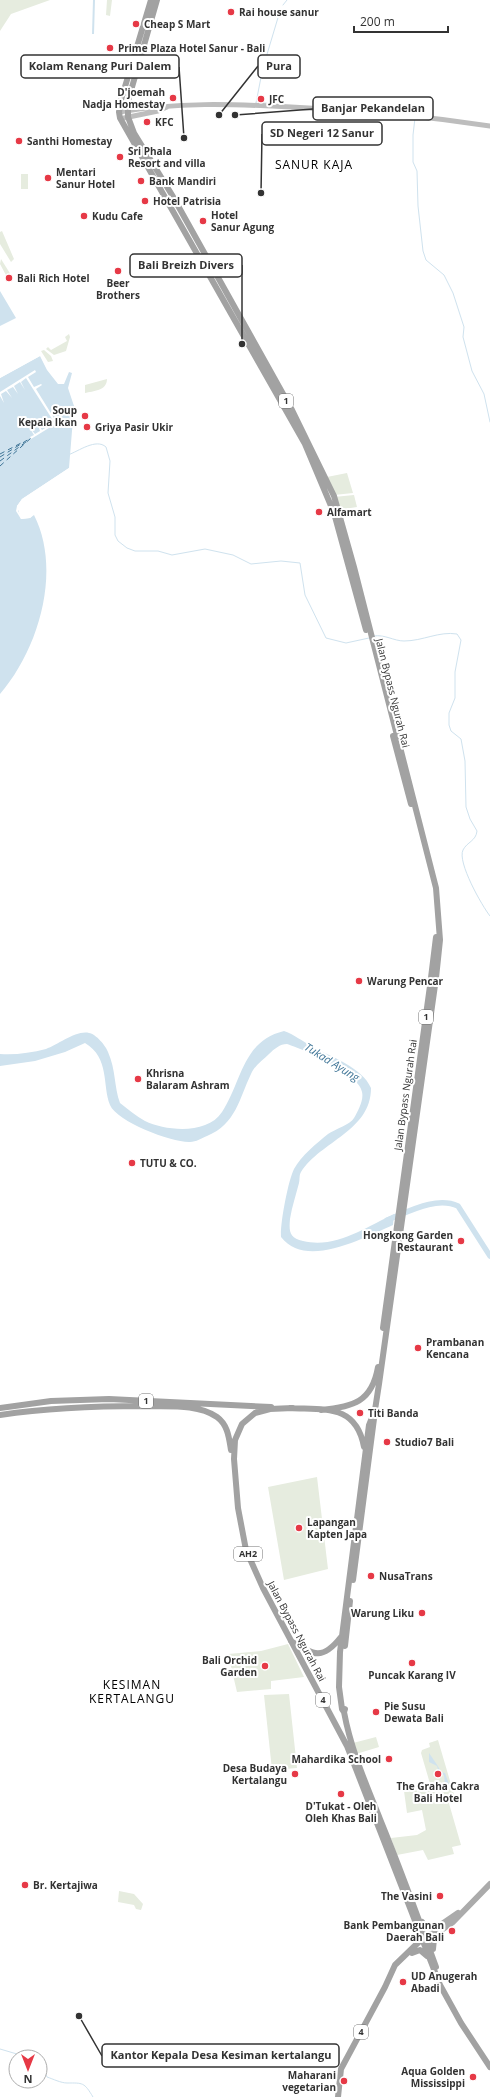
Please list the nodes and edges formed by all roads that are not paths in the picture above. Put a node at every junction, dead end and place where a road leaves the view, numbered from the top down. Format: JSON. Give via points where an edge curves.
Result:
{"nodes":[{"id":1,"x":152,"y":0,"type":"edge"},
{"id":2,"x":156,"y":0,"type":"edge"},
{"id":3,"x":152,"y":8,"type":"junction"},
{"id":4,"x":119,"y":112,"type":"junction"},
{"id":5,"x":127,"y":114,"type":"junction"},
{"id":6,"x":120,"y":118,"type":"junction"},
{"id":7,"x":490,"y":126,"type":"edge"},
{"id":8,"x":149,"y":164,"type":"junction"},
{"id":9,"x":399,"y":1223,"type":"junction"},
{"id":10,"x":146,"y":1401,"type":"junction"},
{"id":11,"x":151,"y":1406,"type":"junction"},
{"id":12,"x":0,"y":1408,"type":"edge"},
{"id":13,"x":293,"y":1408,"type":"junction"},
{"id":14,"x":321,"y":1410,"type":"junction"},
{"id":15,"x":375,"y":1410,"type":"junction"},
{"id":16,"x":0,"y":1415,"type":"edge"},
{"id":17,"x":234,"y":1459,"type":"junction"},
{"id":18,"x":365,"y":1459,"type":"junction"},
{"id":19,"x":341,"y":1637,"type":"junction"},
{"id":20,"x":291,"y":1640,"type":"junction"},
{"id":21,"x":344,"y":1712,"type":"junction"},
{"id":22,"x":386,"y":1843,"type":"junction"},
{"id":23,"x":490,"y":1884,"type":"edge"},
{"id":24,"x":418,"y":1916,"type":"junction"},
{"id":25,"x":415,"y":1922,"type":"junction"},
{"id":26,"x":440,"y":1927,"type":"junction"},
{"id":27,"x":425,"y":1939,"type":"junction"},
{"id":28,"x":409,"y":1952,"type":"junction"},
{"id":29,"x":431,"y":1958,"type":"junction"},
{"id":30,"x":490,"y":2067,"type":"edge"},
{"id":31,"x":338,"y":2097,"type":"edge"}],
"edges":[{"from":1,"to":3,"type":"highway","name":"Jalan Bypass Ngurah Rai","number":"1"},
{"from":2,"to":3,"type":"highway","name":"Jalan Bypass Ngurah Rai","number":"1"},
{"from":3,"to":4,"type":"highway","name":"Jalan Bypass Ngurah Rai","number":"1"},
{"from":3,"to":5,"type":"highway","name":"Jalan Bypass Ngurah Rai","number":"1"},
{"from":4,"to":5,"type":"main road"},
{"from":4,"to":6,"type":"highway","name":"Jalan Bypass Ngurah Rai","number":"1"},
{"from":5,"to":6,"type":"main road"},
{"from":5,"to":7,"type":"main road","via":[[158,111],[167,107],[220,103],[424,117]]},
{"from":5,"to":8,"type":"highway","name":"Jalan Bypass Ngurah Rai","number":"1"},
{"from":6,"to":8,"type":"highway","name":"Jalan Bypass Ngurah Rai","number":"1"},
{"from":8,"to":9,"type":"highway","name":"Jalan Bypass Ngurah Rai","number":"1","via":[[284,405],[317,470],[338,525],[366,623],[436,888],[440,940]]},
{"from":9,"to":14,"type":"highway","name":"Jalan Bypass Ngurah Rai","number":"1","via":[[374,1384],[366,1395],[352,1405]]},
{"from":9,"to":15,"type":"highway","name":"Jalan Bypass Ngurah Rai","number":"1"},
{"from":10,"to":11,"type":"highway"},
{"from":10,"to":12,"type":"highway","number":"1","via":[[92,1399],[51,1401]]},
{"from":10,"to":13,"type":"highway","number":"1"},
{"from":11,"to":16,"type":"highway","number":"1","via":[[66,1407]]},
{"from":11,"to":17,"type":"highway","number":"1","via":[[193,1408],[217,1417],[227,1431]]},
{"from":13,"to":14,"type":"highway","name":"Jalan Bypass Ngurah Rai"},
{"from":13,"to":17,"type":"highway","via":[[261,1411],[248,1418],[242,1424],[235,1440]]},
{"from":14,"to":18,"type":"highway","name":"Jalan Bypass Ngurah Rai","via":[[343,1414],[356,1423],[362,1438]]},
{"from":15,"to":18,"type":"highway","name":"Jalan Bypass Ngurah Rai","number":"1","via":[[370,1420]]},
{"from":15,"to":21,"type":"highway","name":"Jalan Bypass Ngurah Rai","via":[[343,1663]]},
{"from":17,"to":20,"type":"highway","name":"Jalan Bypass Ngurah Rai","number":"AH2","via":[[239,1518],[246,1550]]},
{"from":18,"to":19,"type":"highway","name":"Jalan Bypass Ngurah Rai"},
{"from":19,"to":20,"type":"highway","via":[[330,1650],[321,1654],[310,1652]]},
{"from":19,"to":21,"type":"highway","name":"Jalan Bypass Ngurah Rai","number":"4","via":[[338,1677]]},
{"from":20,"to":22,"type":"highway","name":"Jalan Bypass Ngurah Rai","number":"4","via":[[341,1734]]},
{"from":21,"to":22,"type":"highway","name":"Jalan Bypass Ngurah Rai","number":"4","via":[[351,1742]]},
{"from":22,"to":24,"type":"highway","name":"Jalan Bypass Ngurah Rai","number":"4"},
{"from":22,"to":25,"type":"highway","name":"Jalan Bypass Ngurah Rai","number":"4"},
{"from":23,"to":26,"type":"main road","via":[[453,1922]]},
{"from":24,"to":26,"type":"highway","via":[[427,1928]]},
{"from":24,"to":27,"type":"highway","name":"Jalan Bypass Ngurah Rai","number":"4"},
{"from":25,"to":27,"type":"highway","name":"Jalan Bypass Ngurah Rai","number":"4"},
{"from":25,"to":28,"type":"highway","number":"4","via":[[417,1939]]},
{"from":26,"to":27,"type":"main road"},
{"from":26,"to":29,"type":"highway","via":[[433,1940]]},
{"from":27,"to":28,"type":"highway","number":"4"},
{"from":27,"to":29,"type":"highway","number":"4"},
{"from":28,"to":29,"type":"highway","via":[[423,1951]]},
{"from":28,"to":31,"type":"highway","number":"4","via":[[396,1963],[341,2069]]},
{"from":29,"to":30,"type":"highway","number":"4","via":[[454,2011]]}]}
